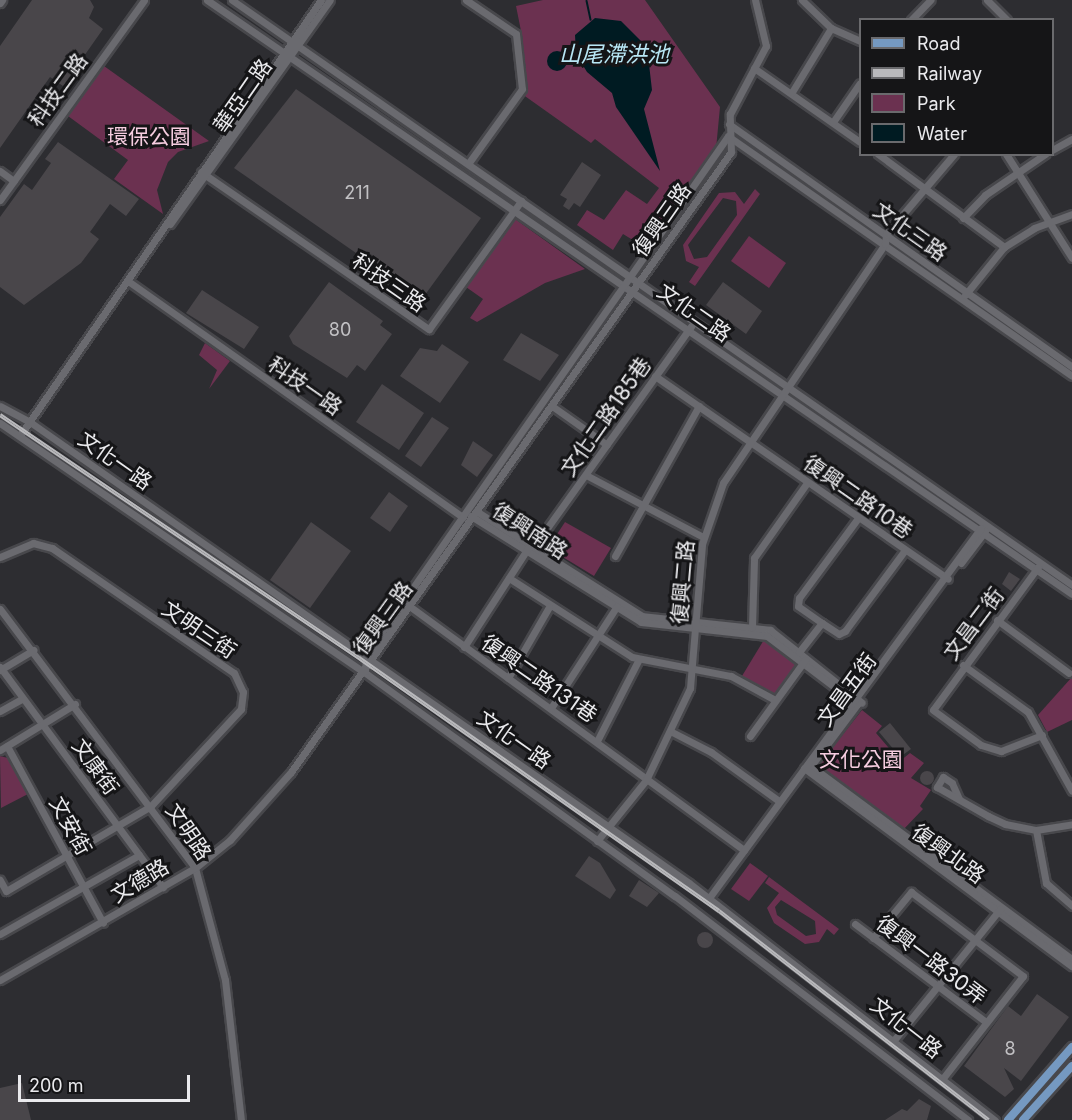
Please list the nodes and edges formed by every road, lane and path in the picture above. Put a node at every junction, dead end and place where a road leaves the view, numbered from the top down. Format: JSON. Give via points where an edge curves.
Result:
{"nodes":[{"id":1,"x":144,"y":0,"type":"edge"},
{"id":2,"x":207,"y":0,"type":"edge"},
{"id":3,"x":232,"y":0,"type":"edge"},
{"id":4,"x":321,"y":0,"type":"edge"},
{"id":5,"x":330,"y":0,"type":"edge"},
{"id":6,"x":465,"y":0,"type":"edge"},
{"id":7,"x":755,"y":0,"type":"edge"},
{"id":8,"x":802,"y":0,"type":"edge"},
{"id":9,"x":916,"y":0,"type":"edge"},
{"id":10,"x":930,"y":0,"type":"edge"},
{"id":11,"x":987,"y":0,"type":"edge"},
{"id":12,"x":922,"y":6,"type":"junction"},
{"id":13,"x":912,"y":18,"type":"edge"},
{"id":14,"x":1005,"y":18,"type":"edge"},
{"id":15,"x":831,"y":28,"type":"junction"},
{"id":16,"x":859,"y":40,"type":"edge"},
{"id":17,"x":295,"y":44,"type":"junction"},
{"id":18,"x":288,"y":54,"type":"junction"},
{"id":19,"x":754,"y":68,"type":"junction"},
{"id":20,"x":859,"y":86,"type":"edge"},
{"id":21,"x":792,"y":92,"type":"junction"},
{"id":22,"x":832,"y":122,"type":"junction"},
{"id":23,"x":729,"y":124,"type":"junction"},
{"id":24,"x":728,"y":136,"type":"junction"},
{"id":25,"x":1072,"y":139,"type":"edge"},
{"id":26,"x":859,"y":141,"type":"edge"},
{"id":27,"x":1054,"y":149,"type":"edge"},
{"id":28,"x":881,"y":156,"type":"edge"},
{"id":29,"x":952,"y":156,"type":"edge"},
{"id":30,"x":1007,"y":156,"type":"edge"},
{"id":31,"x":1042,"y":156,"type":"edge"},
{"id":32,"x":468,"y":164,"type":"junction"},
{"id":33,"x":0,"y":171,"type":"edge"},
{"id":34,"x":1016,"y":171,"type":"junction"},
{"id":35,"x":204,"y":174,"type":"junction"},
{"id":36,"x":14,"y":181,"type":"junction"},
{"id":37,"x":922,"y":188,"type":"junction"},
{"id":38,"x":0,"y":200,"type":"edge"},
{"id":39,"x":521,"y":201,"type":"junction"},
{"id":40,"x":515,"y":211,"type":"junction"},
{"id":41,"x":1072,"y":214,"type":"edge"},
{"id":42,"x":963,"y":218,"type":"junction"},
{"id":43,"x":1051,"y":220,"type":"junction"},
{"id":44,"x":886,"y":234,"type":"junction"},
{"id":45,"x":885,"y":244,"type":"junction"},
{"id":46,"x":1004,"y":247,"type":"junction"},
{"id":47,"x":1072,"y":258,"type":"edge"},
{"id":48,"x":632,"y":277,"type":"junction"},
{"id":49,"x":128,"y":281,"type":"junction"},
{"id":50,"x":639,"y":282,"type":"junction"},
{"id":51,"x":629,"y":288,"type":"junction"},
{"id":52,"x":965,"y":295,"type":"junction"},
{"id":53,"x":694,"y":322,"type":"junction"},
{"id":54,"x":689,"y":329,"type":"junction"},
{"id":55,"x":1072,"y":367,"type":"edge"},
{"id":56,"x":655,"y":376,"type":"junction"},
{"id":57,"x":1072,"y":376,"type":"edge"},
{"id":58,"x":788,"y":387,"type":"junction"},
{"id":59,"x":783,"y":394,"type":"junction"},
{"id":60,"x":0,"y":406,"type":"edge"},
{"id":61,"x":552,"y":406,"type":"junction"},
{"id":62,"x":699,"y":406,"type":"junction"},
{"id":63,"x":30,"y":422,"type":"junction"},
{"id":64,"x":0,"y":423,"type":"edge"},
{"id":65,"x":21,"y":434,"type":"junction"},
{"id":66,"x":750,"y":440,"type":"junction"},
{"id":67,"x":607,"y":445,"type":"junction"},
{"id":68,"x":511,"y":448,"type":"junction"},
{"id":69,"x":519,"y":454,"type":"junction"},
{"id":70,"x":586,"y":475,"type":"junction"},
{"id":71,"x":807,"y":483,"type":"junction"},
{"id":72,"x":642,"y":506,"type":"junction"},
{"id":73,"x":477,"y":513,"type":"junction"},
{"id":74,"x":463,"y":517,"type":"junction"},
{"id":75,"x":858,"y":518,"type":"junction"},
{"id":76,"x":987,"y":524,"type":"junction"},
{"id":77,"x":545,"y":531,"type":"dead end"},
{"id":78,"x":982,"y":532,"type":"junction"},
{"id":79,"x":703,"y":537,"type":"junction"},
{"id":80,"x":529,"y":546,"type":"junction"},
{"id":81,"x":905,"y":550,"type":"junction"},
{"id":82,"x":615,"y":556,"type":"dead end"},
{"id":83,"x":0,"y":557,"type":"edge"},
{"id":84,"x":1041,"y":562,"type":"junction"},
{"id":85,"x":1036,"y":569,"type":"junction"},
{"id":86,"x":509,"y":578,"type":"junction"},
{"id":87,"x":947,"y":578,"type":"junction"},
{"id":88,"x":1071,"y":590,"type":"edge"},
{"id":89,"x":617,"y":606,"type":"junction"},
{"id":90,"x":549,"y":607,"type":"junction"},
{"id":91,"x":412,"y":608,"type":"junction"},
{"id":92,"x":0,"y":609,"type":"edge"},
{"id":93,"x":998,"y":620,"type":"junction"},
{"id":94,"x":675,"y":622,"type":"junction"},
{"id":95,"x":822,"y":623,"type":"junction"},
{"id":96,"x":696,"y":624,"type":"junction"},
{"id":97,"x":752,"y":627,"type":"junction"},
{"id":98,"x":597,"y":638,"type":"junction"},
{"id":99,"x":464,"y":647,"type":"junction"},
{"id":100,"x":33,"y":650,"type":"junction"},
{"id":101,"x":799,"y":652,"type":"junction"},
{"id":102,"x":366,"y":655,"type":"junction"},
{"id":103,"x":639,"y":658,"type":"junction"},
{"id":104,"x":373,"y":660,"type":"junction"},
{"id":105,"x":804,"y":661,"type":"junction"},
{"id":106,"x":963,"y":665,"type":"junction"},
{"id":107,"x":693,"y":667,"type":"junction"},
{"id":108,"x":1,"y":669,"type":"edge"},
{"id":109,"x":364,"y":672,"type":"junction"},
{"id":110,"x":1069,"y":673,"type":"dead end"},
{"id":111,"x":508,"y":678,"type":"junction"},
{"id":112,"x":23,"y":698,"type":"junction"},
{"id":113,"x":775,"y":700,"type":"junction"},
{"id":114,"x":858,"y":700,"type":"junction"},
{"id":115,"x":75,"y":704,"type":"junction"},
{"id":116,"x":551,"y":708,"type":"junction"},
{"id":117,"x":0,"y":711,"type":"edge"},
{"id":118,"x":44,"y":726,"type":"junction"},
{"id":119,"x":672,"y":732,"type":"junction"},
{"id":120,"x":1042,"y":735,"type":"junction"},
{"id":121,"x":750,"y":736,"type":"dead end"},
{"id":122,"x":597,"y":741,"type":"junction"},
{"id":123,"x":7,"y":746,"type":"junction"},
{"id":124,"x":0,"y":750,"type":"edge"},
{"id":125,"x":808,"y":766,"type":"junction"},
{"id":126,"x":646,"y":780,"type":"junction"},
{"id":127,"x":1072,"y":791,"type":"edge"},
{"id":128,"x":959,"y":799,"type":"dead end"},
{"id":129,"x":779,"y":801,"type":"junction"},
{"id":130,"x":151,"y":806,"type":"junction"},
{"id":131,"x":117,"y":824,"type":"junction"},
{"id":132,"x":1072,"y":824,"type":"edge"},
{"id":133,"x":608,"y":826,"type":"junction"},
{"id":134,"x":1036,"y":830,"type":"junction"},
{"id":135,"x":597,"y":841,"type":"junction"},
{"id":136,"x":744,"y":850,"type":"junction"},
{"id":137,"x":66,"y":855,"type":"junction"},
{"id":138,"x":140,"y":855,"type":"junction"},
{"id":139,"x":195,"y":868,"type":"junction"},
{"id":140,"x":0,"y":880,"type":"edge"},
{"id":141,"x":164,"y":887,"type":"junction"},
{"id":142,"x":85,"y":889,"type":"junction"},
{"id":143,"x":709,"y":898,"type":"junction"},
{"id":144,"x":1072,"y":906,"type":"edge"},
{"id":145,"x":1000,"y":909,"type":"junction"},
{"id":146,"x":103,"y":922,"type":"junction"},
{"id":147,"x":855,"y":924,"type":"dead end"},
{"id":148,"x":0,"y":934,"type":"edge"},
{"id":149,"x":873,"y":938,"type":"junction"},
{"id":150,"x":976,"y":941,"type":"junction"},
{"id":151,"x":1071,"y":962,"type":"edge"},
{"id":152,"x":0,"y":980,"type":"edge"},
{"id":153,"x":938,"y":986,"type":"junction"},
{"id":154,"x":986,"y":1022,"type":"junction"},
{"id":155,"x":894,"y":1040,"type":"junction"},
{"id":156,"x":1072,"y":1047,"type":"edge"},
{"id":157,"x":1072,"y":1066,"type":"edge"},
{"id":158,"x":943,"y":1078,"type":"junction"},
{"id":159,"x":241,"y":1120,"type":"edge"},
{"id":160,"x":968,"y":1120,"type":"edge"},
{"id":161,"x":995,"y":1120,"type":"edge"},
{"id":162,"x":1008,"y":1120,"type":"edge"},
{"id":163,"x":1023,"y":1120,"type":"edge"}],
"edges":[{"from":1,"to":36,"type":"street","name":"科技二路"},
{"from":2,"to":18,"type":"street","name":"文化二路"},
{"from":3,"to":17,"type":"street","name":"文化二路"},
{"from":4,"to":17,"type":"street","name":"華亞二路"},
{"from":5,"to":17,"type":"street","name":"華亞二路"},
{"from":6,"to":32,"type":"street","via":[[516,34],[522,89]]},
{"from":7,"to":19,"type":"street","name":"復興三路","via":[[766,46]]},
{"from":8,"to":15,"type":"street"},
{"from":9,"to":12,"type":"street"},
{"from":10,"to":12,"type":"street"},
{"from":11,"to":14,"type":"street"},
{"from":12,"to":13,"type":"street"},
{"from":15,"to":16,"type":"street"},
{"from":15,"to":21,"type":"street"},
{"from":17,"to":18,"type":"street","name":"華亞二路"},
{"from":17,"to":32,"type":"street","name":"文化二路"},
{"from":18,"to":35,"type":"street","name":"華亞二路"},
{"from":18,"to":40,"type":"street","name":"文化二路"},
{"from":19,"to":21,"type":"street"},
{"from":19,"to":23,"type":"street","name":"復興三路"},
{"from":20,"to":22,"type":"street"},
{"from":21,"to":22,"type":"street"},
{"from":22,"to":26,"type":"street"},
{"from":23,"to":24,"type":"street","name":"復興三路"},
{"from":23,"to":44,"type":"street","name":"文化三路"},
{"from":24,"to":45,"type":"street","name":"文化三路"},
{"from":24,"to":48,"type":"street","name":"復興三路"},
{"from":24,"to":50,"type":"street","name":"復興三路","via":[[731,152]]},
{"from":25,"to":27,"type":"street"},
{"from":28,"to":37,"type":"street"},
{"from":29,"to":37,"type":"street"},
{"from":30,"to":34,"type":"street"},
{"from":31,"to":34,"type":"street"},
{"from":32,"to":39,"type":"street","name":"文化二路"},
{"from":33,"to":36,"type":"street"},
{"from":34,"to":42,"type":"street"},
{"from":34,"to":43,"type":"street"},
{"from":35,"to":40,"type":"street","name":"科技三路","via":[[429,329]]},
{"from":35,"to":49,"type":"street","name":"華亞二路"},
{"from":36,"to":38,"type":"street","name":"科技二路"},
{"from":37,"to":42,"type":"street"},
{"from":37,"to":44,"type":"street"},
{"from":39,"to":40,"type":"street","name":"科技三路"},
{"from":39,"to":48,"type":"street","name":"文化二路"},
{"from":40,"to":51,"type":"street","name":"文化二路"},
{"from":41,"to":43,"type":"street"},
{"from":42,"to":46,"type":"street"},
{"from":43,"to":46,"type":"street"},
{"from":43,"to":47,"type":"street"},
{"from":44,"to":45,"type":"street"},
{"from":44,"to":52,"type":"street","name":"文化三路"},
{"from":45,"to":52,"type":"street","name":"文化三路"},
{"from":45,"to":58,"type":"street","name":"復興二路"},
{"from":46,"to":52,"type":"street"},
{"from":48,"to":50,"type":"street","name":"文化二路"},
{"from":48,"to":51,"type":"street","name":"復興三路"},
{"from":49,"to":63,"type":"street","name":"華亞二路"},
{"from":49,"to":74,"type":"street","name":"科技一路"},
{"from":50,"to":51,"type":"street","name":"復興三路"},
{"from":50,"to":53,"type":"street","name":"文化二路"},
{"from":51,"to":54,"type":"street","name":"文化二路"},
{"from":51,"to":61,"type":"street","name":"復興三路"},
{"from":51,"to":68,"type":"street","name":"復興三路"},
{"from":52,"to":55,"type":"street","name":"文化三路"},
{"from":52,"to":57,"type":"street","name":"文化三路"},
{"from":53,"to":54,"type":"street","name":"文化二路185巷"},
{"from":53,"to":58,"type":"street","name":"文化二路"},
{"from":54,"to":56,"type":"street","name":"文化二路185巷"},
{"from":54,"to":59,"type":"street","name":"文化二路"},
{"from":56,"to":62,"type":"street","name":"復興二路10巷"},
{"from":56,"to":67,"type":"street","name":"文化二路185巷"},
{"from":58,"to":59,"type":"street","name":"復興二路"},
{"from":58,"to":76,"type":"street","name":"文化二路"},
{"from":59,"to":66,"type":"street","name":"復興二路"},
{"from":59,"to":78,"type":"street","name":"文化二路"},
{"from":60,"to":63,"type":"street","name":"文化一路"},
{"from":61,"to":67,"type":"street"},
{"from":61,"to":69,"type":"street","name":"復興三路"},
{"from":62,"to":66,"type":"street","name":"復興二路10巷"},
{"from":62,"to":72,"type":"street"},
{"from":63,"to":65,"type":"street","name":"華亞二路"},
{"from":63,"to":102,"type":"street","name":"文化一路"},
{"from":64,"to":65,"type":"street","name":"文化一路"},
{"from":65,"to":109,"type":"street","name":"文化一路"},
{"from":66,"to":71,"type":"street","name":"復興二路10巷"},
{"from":66,"to":79,"type":"street","name":"復興二路","via":[[723,483]]},
{"from":67,"to":70,"type":"street","name":"文化二路185巷"},
{"from":68,"to":69,"type":"street"},
{"from":68,"to":74,"type":"street","name":"復興三路"},
{"from":69,"to":73,"type":"street","name":"復興三路"},
{"from":70,"to":72,"type":"street"},
{"from":70,"to":77,"type":"street","name":"文化二路185巷"},
{"from":71,"to":75,"type":"street","name":"復興二路10巷"},
{"from":71,"to":97,"type":"street","via":[[754,558]]},
{"from":72,"to":79,"type":"street"},
{"from":72,"to":82,"type":"street"},
{"from":73,"to":74,"type":"street","name":"復興南路"},
{"from":73,"to":80,"type":"street","name":"復興南路"},
{"from":73,"to":91,"type":"street","name":"復興三路"},
{"from":74,"to":102,"type":"street","name":"復興三路"},
{"from":75,"to":81,"type":"street","name":"復興二路10巷"},
{"from":75,"to":95,"type":"street","via":[[799,598],[798,606]]},
{"from":76,"to":78,"type":"street","name":"文昌五街"},
{"from":76,"to":84,"type":"street","name":"文化二路"},
{"from":78,"to":85,"type":"street","name":"文化二路"},
{"from":78,"to":87,"type":"street","name":"文昌五街"},
{"from":79,"to":96,"type":"street","name":"復興二路"},
{"from":80,"to":86,"type":"street"},
{"from":80,"to":89,"type":"street","name":"復興南路"},
{"from":80,"to":94,"type":"street","name":"復興南路","via":[[642,616]]},
{"from":81,"to":87,"type":"street","name":"復興二路10巷"},
{"from":81,"to":95,"type":"street","via":[[845,631],[839,634]]},
{"from":83,"to":130,"type":"street","name":"文明三街","via":[[33,543],[52,548],[241,682],[241,709]]},
{"from":84,"to":85,"type":"street","name":"文昌二街"},
{"from":84,"to":88,"type":"street","name":"文化二路"},
{"from":85,"to":88,"type":"street","name":"文化二路"},
{"from":85,"to":93,"type":"street","name":"文昌二街"},
{"from":86,"to":90,"type":"street"},
{"from":86,"to":99,"type":"street"},
{"from":87,"to":114,"type":"street","name":"文昌五街"},
{"from":89,"to":94,"type":"street","name":"復興南路","via":[[641,622]]},
{"from":89,"to":98,"type":"street"},
{"from":90,"to":98,"type":"street"},
{"from":90,"to":111,"type":"street"},
{"from":91,"to":99,"type":"street","name":"復興二路131巷"},
{"from":91,"to":104,"type":"street","name":"復興三路"},
{"from":92,"to":100,"type":"street","name":"文明路"},
{"from":93,"to":106,"type":"street","name":"文昌二街"},
{"from":93,"to":110,"type":"street"},
{"from":94,"to":96,"type":"street","name":"復興南路"},
{"from":95,"to":101,"type":"street"},
{"from":96,"to":97,"type":"street","name":"復興南路"},
{"from":96,"to":105,"type":"street","name":"復興南路","via":[[768,636]]},
{"from":96,"to":107,"type":"street","name":"復興二路"},
{"from":97,"to":101,"type":"street","name":"復興南路","via":[[770,630]]},
{"from":98,"to":103,"type":"street"},
{"from":98,"to":116,"type":"street"},
{"from":99,"to":111,"type":"street","name":"復興二路131巷"},
{"from":100,"to":108,"type":"street"},
{"from":100,"to":115,"type":"street","name":"文明路"},
{"from":101,"to":105,"type":"street","name":"復興南路"},
{"from":102,"to":104,"type":"street","name":"文化一路"},
{"from":102,"to":109,"type":"street","name":"復興三路"},
{"from":103,"to":107,"type":"street"},
{"from":103,"to":122,"type":"street"},
{"from":104,"to":109,"type":"street","name":"復興三路"},
{"from":104,"to":133,"type":"street","name":"文化一路"},
{"from":105,"to":113,"type":"street"},
{"from":105,"to":114,"type":"street","name":"復興南路"},
{"from":106,"to":120,"type":"street","via":[[1028,712]]},
{"from":106,"to":120,"type":"street","name":"文昌二街","via":[[933,710],[981,745],[1002,751]]},
{"from":107,"to":113,"type":"street","via":[[731,676]]},
{"from":107,"to":119,"type":"street","name":"復興二路"},
{"from":108,"to":112,"type":"street","name":"文康街"},
{"from":109,"to":135,"type":"street","name":"文化一路"},
{"from":109,"to":139,"type":"street","name":"文德路","via":[[276,791],[230,840]]},
{"from":111,"to":116,"type":"street","name":"復興二路131巷"},
{"from":112,"to":117,"type":"street"},
{"from":112,"to":118,"type":"street","name":"文康街"},
{"from":113,"to":121,"type":"street"},
{"from":114,"to":125,"type":"street","name":"文昌五街"},
{"from":115,"to":118,"type":"street"},
{"from":115,"to":130,"type":"street","name":"文明路"},
{"from":116,"to":122,"type":"street","name":"復興二路131巷"},
{"from":118,"to":123,"type":"street"},
{"from":118,"to":131,"type":"street","name":"文康街"},
{"from":119,"to":126,"type":"street","name":"復興二路"},
{"from":119,"to":129,"type":"street","via":[[711,752]]},
{"from":120,"to":127,"type":"street"},
{"from":122,"to":126,"type":"street","name":"復興二路131巷"},
{"from":123,"to":124,"type":"street"},
{"from":123,"to":137,"type":"street","name":"文安街"},
{"from":125,"to":129,"type":"street","name":"文昌五街"},
{"from":125,"to":145,"type":"street","name":"復興北路"},
{"from":126,"to":133,"type":"street","name":"復興二路"},
{"from":126,"to":136,"type":"street","name":"復興二路131巷"},
{"from":128,"to":134,"type":"street","via":[[1005,824]]},
{"from":129,"to":136,"type":"street","name":"文昌五街"},
{"from":130,"to":131,"type":"street"},
{"from":130,"to":139,"type":"street","name":"文明路"},
{"from":131,"to":137,"type":"street"},
{"from":131,"to":138,"type":"street","name":"文康街"},
{"from":132,"to":134,"type":"street"},
{"from":133,"to":135,"type":"street","name":"復興二路"},
{"from":133,"to":143,"type":"street","name":"文化一路"},
{"from":134,"to":144,"type":"street","via":[[1046,883]]},
{"from":135,"to":160,"type":"street","name":"文化一路"},
{"from":136,"to":143,"type":"street","name":"文昌五街"},
{"from":137,"to":140,"type":"street","via":[[6,891]]},
{"from":137,"to":142,"type":"street","name":"文安街"},
{"from":138,"to":141,"type":"street","name":"文康街"},
{"from":138,"to":142,"type":"street"},
{"from":139,"to":141,"type":"street","name":"文德路"},
{"from":139,"to":159,"type":"street","name":"文明路","via":[[225,980]]},
{"from":141,"to":146,"type":"street","name":"文德路"},
{"from":142,"to":146,"type":"street","name":"文安街"},
{"from":142,"to":148,"type":"street"},
{"from":143,"to":155,"type":"street","name":"文化一路"},
{"from":145,"to":150,"type":"street"},
{"from":145,"to":151,"type":"street","name":"復興北路"},
{"from":146,"to":152,"type":"street","name":"文德路"},
{"from":147,"to":149,"type":"street","name":"復興一路30弄"},
{"from":149,"to":150,"type":"street","via":[[910,892]]},
{"from":149,"to":153,"type":"street","name":"復興一路30弄"},
{"from":150,"to":153,"type":"street"},
{"from":150,"to":154,"type":"street","via":[[1023,976]]},
{"from":153,"to":154,"type":"street","name":"復興一路30弄"},
{"from":153,"to":155,"type":"street"},
{"from":154,"to":158,"type":"street"},
{"from":155,"to":158,"type":"street","name":"文化一路"},
{"from":156,"to":162,"type":"main road"},
{"from":157,"to":163,"type":"main road"},
{"from":158,"to":161,"type":"street","name":"文化一路"}]}
